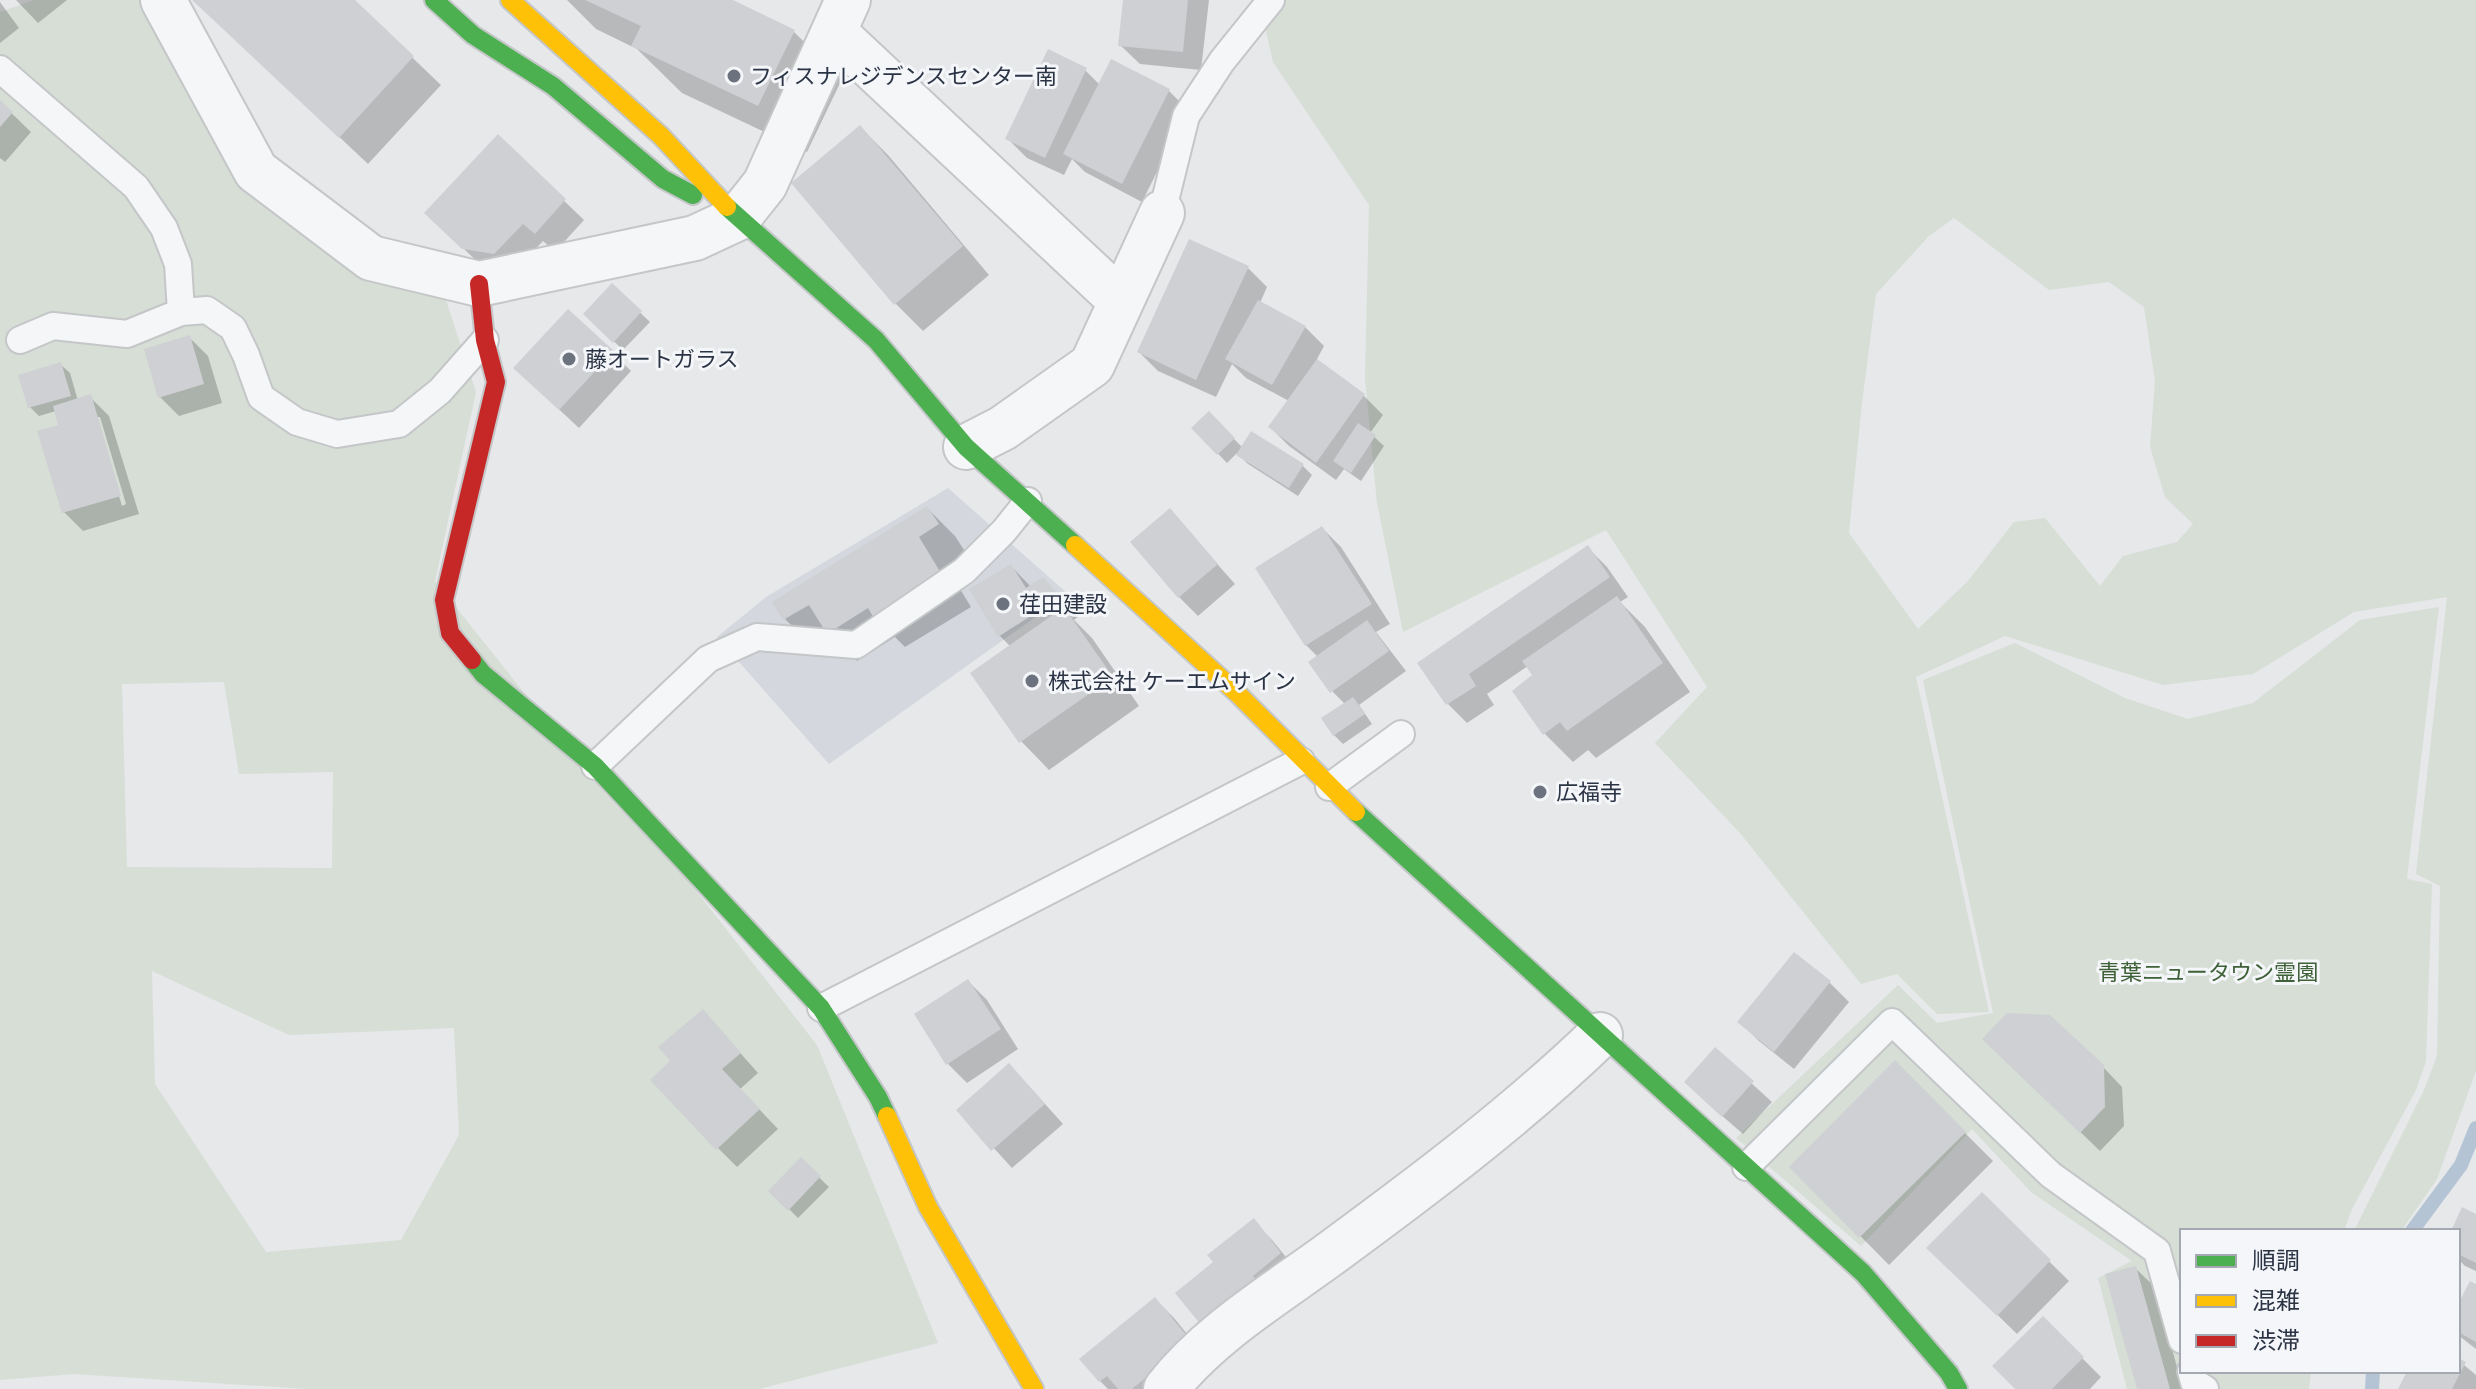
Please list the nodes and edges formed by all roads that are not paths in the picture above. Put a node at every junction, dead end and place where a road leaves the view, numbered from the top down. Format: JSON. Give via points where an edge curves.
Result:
{"nodes":[{"id":1,"x":163,"y":0,"type":"edge"},
{"id":2,"x":434,"y":0,"type":"edge"},
{"id":3,"x":510,"y":0,"type":"edge"},
{"id":4,"x":1271,"y":0,"type":"edge"},
{"id":5,"x":841,"y":16,"type":"edge"},
{"id":6,"x":0,"y":69,"type":"edge"},
{"id":7,"x":1162,"y":213,"type":"joint"},
{"id":8,"x":738,"y":218,"type":"junction"},
{"id":9,"x":479,"y":284,"type":"junction"},
{"id":10,"x":1121,"y":301,"type":"junction"},
{"id":11,"x":181,"y":312,"type":"junction"},
{"id":12,"x":20,"y":340,"type":"dead end"},
{"id":13,"x":485,"y":340,"type":"junction"},
{"id":14,"x":966,"y":447,"type":"junction"},
{"id":15,"x":1028,"y":501,"type":"junction"},
{"id":16,"x":1401,"y":734,"type":"dead end"},
{"id":17,"x":1301,"y":761,"type":"junction"},
{"id":18,"x":595,"y":766,"type":"junction"},
{"id":19,"x":1329,"y":787,"type":"junction"},
{"id":20,"x":821,"y":1008,"type":"junction"},
{"id":21,"x":1600,"y":1035,"type":"junction"},
{"id":22,"x":1746,"y":1167,"type":"junction"},
{"id":23,"x":2180,"y":1333,"type":"edge"},
{"id":24,"x":2192,"y":1373,"type":"edge"},
{"id":25,"x":1958,"y":1384,"type":"edge"},
{"id":26,"x":1034,"y":1389,"type":"edge"},
{"id":27,"x":1166,"y":1389,"type":"edge"},
{"id":28,"x":2205,"y":1389,"type":"edge"}],
"edges":[{"from":1,"to":9,"type":"street","via":[[256,171],[371,258]]},
{"from":2,"to":8,"type":"street","via":[[473,35],[553,86],[663,179]]},
{"from":3,"to":8,"type":"street","via":[[661,136]]},
{"from":4,"to":7,"type":"lane","via":[[1186,116]]},
{"from":5,"to":8,"type":"street","via":[[765,184]]},
{"from":5,"to":10,"type":"street"},
{"from":6,"to":11,"type":"lane","via":[[136,187],[164,228],[178,264]]},
{"from":7,"to":10,"type":"street"},
{"from":8,"to":9,"type":"street","via":[[695,238]]},
{"from":8,"to":14,"type":"street","via":[[876,340]]},
{"from":9,"to":13,"type":"street"},
{"from":10,"to":14,"type":"street","via":[[1092,365],[1003,428]]},
{"from":11,"to":12,"type":"lane","via":[[127,334],[53,326]]},
{"from":11,"to":13,"type":"lane","via":[[207,310],[233,328],[261,397],[297,422],[337,434],[399,424],[440,391]]},
{"from":13,"to":18,"type":"street","via":[[496,382],[444,600],[450,633],[483,674]]},
{"from":14,"to":15,"type":"street"},
{"from":15,"to":17,"type":"street","via":[[1237,693]]},
{"from":15,"to":18,"type":"lane","via":[[964,571],[856,645],[757,637],[708,659]]},
{"from":16,"to":19,"type":"lane"},
{"from":17,"to":19,"type":"street"},
{"from":17,"to":20,"type":"lane"},
{"from":18,"to":20,"type":"street"},
{"from":19,"to":21,"type":"street"},
{"from":20,"to":26,"type":"street","via":[[878,1097],[928,1207]]},
{"from":21,"to":22,"type":"street"},
{"from":21,"to":27,"type":"street","via":[[1448,1167],[1231,1327]]},
{"from":22,"to":23,"type":"lane","via":[[1892,1022],[2051,1175],[2157,1251]]},
{"from":22,"to":25,"type":"street","via":[[1863,1273]]},
{"from":24,"to":28,"type":"lane"}]}
